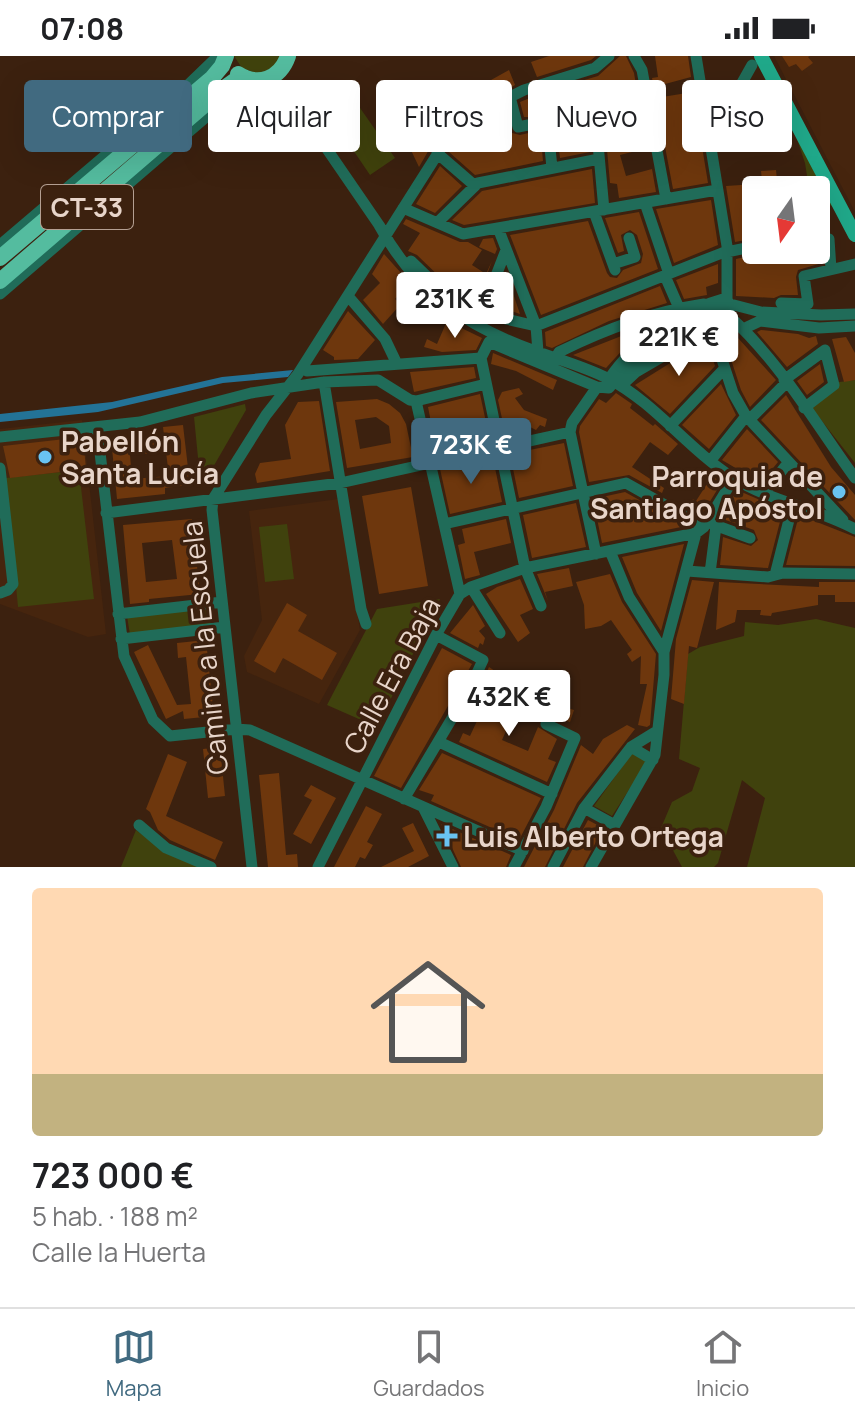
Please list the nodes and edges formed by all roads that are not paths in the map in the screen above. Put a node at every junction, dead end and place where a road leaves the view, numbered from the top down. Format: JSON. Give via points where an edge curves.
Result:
{"nodes":[{"id":1,"x":218,"y":56,"type":"edge"},
{"id":2,"x":226,"y":56,"type":"edge"},
{"id":3,"x":609,"y":56,"type":"edge"},
{"id":4,"x":634,"y":56,"type":"edge"},
{"id":5,"x":696,"y":56,"type":"edge"},
{"id":6,"x":288,"y":58,"type":"edge"},
{"id":7,"x":757,"y":60,"type":"edge"},
{"id":8,"x":236,"y":80,"type":"edge"},
{"id":9,"x":255,"y":80,"type":"junction"},
{"id":10,"x":287,"y":80,"type":"edge"},
{"id":11,"x":644,"y":80,"type":"edge"},
{"id":12,"x":700,"y":80,"type":"edge"},
{"id":13,"x":745,"y":80,"type":"edge"},
{"id":14,"x":512,"y":96,"type":"edge"},
{"id":15,"x":208,"y":102,"type":"edge"},
{"id":16,"x":512,"y":104,"type":"edge"},
{"id":17,"x":208,"y":115,"type":"edge"},
{"id":18,"x":528,"y":125,"type":"dead end"},
{"id":19,"x":328,"y":152,"type":"edge"},
{"id":20,"x":550,"y":152,"type":"edge"},
{"id":21,"x":598,"y":152,"type":"edge"},
{"id":22,"x":657,"y":152,"type":"edge"},
{"id":23,"x":712,"y":152,"type":"edge"},
{"id":24,"x":437,"y":153,"type":"joint"},
{"id":25,"x":599,"y":159,"type":"junction"},
{"id":26,"x":552,"y":168,"type":"junction"},
{"id":27,"x":474,"y":185,"type":"junction"},
{"id":28,"x":717,"y":190,"type":"junction"},
{"id":29,"x":666,"y":199,"type":"junction"},
{"id":30,"x":645,"y":203,"type":"junction"},
{"id":31,"x":403,"y":208,"type":"junction"},
{"id":32,"x":599,"y":211,"type":"junction"},
{"id":33,"x":438,"y":222,"type":"junction"},
{"id":34,"x":498,"y":228,"type":"junction"},
{"id":35,"x":855,"y":235,"type":"edge"},
{"id":36,"x":385,"y":236,"type":"junction"},
{"id":37,"x":629,"y":238,"type":"dead end"},
{"id":38,"x":0,"y":245,"type":"edge"},
{"id":39,"x":742,"y":249,"type":"edge"},
{"id":40,"x":506,"y":250,"type":"junction"},
{"id":41,"x":727,"y":252,"type":"junction"},
{"id":42,"x":830,"y":254,"type":"edge"},
{"id":43,"x":0,"y":258,"type":"edge"},
{"id":44,"x":402,"y":260,"type":"junction"},
{"id":45,"x":855,"y":264,"type":"edge"},
{"id":46,"x":831,"y":269,"type":"junction"},
{"id":47,"x":667,"y":275,"type":"junction"},
{"id":48,"x":0,"y":281,"type":"edge"},
{"id":49,"x":490,"y":291,"type":"dead end"},
{"id":50,"x":0,"y":294,"type":"edge"},
{"id":51,"x":348,"y":296,"type":"junction"},
{"id":52,"x":781,"y":303,"type":"dead end"},
{"id":53,"x":704,"y":304,"type":"junction"},
{"id":54,"x":728,"y":307,"type":"junction"},
{"id":55,"x":679,"y":308,"type":"junction"},
{"id":56,"x":855,"y":314,"type":"edge"},
{"id":57,"x":536,"y":326,"type":"junction"},
{"id":58,"x":711,"y":326,"type":"junction"},
{"id":59,"x":855,"y":326,"type":"edge"},
{"id":60,"x":819,"y":328,"type":"junction"},
{"id":61,"x":743,"y":329,"type":"junction"},
{"id":62,"x":538,"y":352,"type":"junction"},
{"id":63,"x":556,"y":357,"type":"junction"},
{"id":64,"x":481,"y":358,"type":"junction"},
{"id":65,"x":397,"y":364,"type":"junction"},
{"id":66,"x":724,"y":369,"type":"junction"},
{"id":67,"x":307,"y":371,"type":"dead end"},
{"id":68,"x":785,"y":381,"type":"junction"},
{"id":69,"x":324,"y":382,"type":"junction"},
{"id":70,"x":615,"y":383,"type":"junction"},
{"id":71,"x":486,"y":384,"type":"junction"},
{"id":72,"x":289,"y":387,"type":"junction"},
{"id":73,"x":597,"y":387,"type":"junction"},
{"id":74,"x":251,"y":393,"type":"junction"},
{"id":75,"x":416,"y":401,"type":"junction"},
{"id":76,"x":804,"y":408,"type":"junction"},
{"id":77,"x":266,"y":415,"type":"junction"},
{"id":78,"x":747,"y":418,"type":"junction"},
{"id":79,"x":670,"y":426,"type":"junction"},
{"id":80,"x":97,"y":427,"type":"junction"},
{"id":81,"x":570,"y":432,"type":"junction"},
{"id":82,"x":0,"y":437,"type":"edge"},
{"id":83,"x":500,"y":447,"type":"junction"},
{"id":84,"x":711,"y":460,"type":"junction"},
{"id":85,"x":430,"y":462,"type":"junction"},
{"id":86,"x":788,"y":463,"type":"junction"},
{"id":87,"x":0,"y":468,"type":"edge"},
{"id":88,"x":734,"y":478,"type":"junction"},
{"id":89,"x":855,"y":478,"type":"edge"},
{"id":90,"x":340,"y":483,"type":"junction"},
{"id":91,"x":583,"y":493,"type":"junction"},
{"id":92,"x":764,"y":493,"type":"junction"},
{"id":93,"x":213,"y":499,"type":"junction"},
{"id":94,"x":793,"y":504,"type":"junction"},
{"id":95,"x":512,"y":508,"type":"junction"},
{"id":96,"x":106,"y":513,"type":"junction"},
{"id":97,"x":444,"y":524,"type":"junction"},
{"id":98,"x":706,"y":527,"type":"junction"},
{"id":99,"x":854,"y":528,"type":"edge"},
{"id":100,"x":750,"y":538,"type":"dead end"},
{"id":101,"x":610,"y":551,"type":"junction"},
{"id":102,"x":596,"y":554,"type":"junction"},
{"id":103,"x":525,"y":568,"type":"junction"},
{"id":104,"x":687,"y":571,"type":"junction"},
{"id":105,"x":710,"y":573,"type":"junction"},
{"id":106,"x":855,"y":574,"type":"edge"},
{"id":107,"x":775,"y":575,"type":"junction"},
{"id":108,"x":466,"y":591,"type":"junction"},
{"id":109,"x":0,"y":593,"type":"edge"},
{"id":110,"x":222,"y":602,"type":"junction"},
{"id":111,"x":541,"y":606,"type":"dead end"},
{"id":112,"x":118,"y":614,"type":"junction"},
{"id":113,"x":366,"y":624,"type":"dead end"},
{"id":114,"x":225,"y":627,"type":"junction"},
{"id":115,"x":500,"y":633,"type":"dead end"},
{"id":116,"x":436,"y":635,"type":"junction"},
{"id":117,"x":121,"y":639,"type":"junction"},
{"id":118,"x":664,"y":652,"type":"junction"},
{"id":119,"x":546,"y":724,"type":"dead end"},
{"id":120,"x":236,"y":729,"type":"junction"},
{"id":121,"x":657,"y":731,"type":"junction"},
{"id":122,"x":439,"y":742,"type":"junction"},
{"id":123,"x":631,"y":747,"type":"junction"},
{"id":124,"x":653,"y":760,"type":"junction"},
{"id":125,"x":362,"y":781,"type":"junction"},
{"id":126,"x":552,"y":794,"type":"junction"},
{"id":127,"x":404,"y":799,"type":"junction"},
{"id":128,"x":423,"y":807,"type":"junction"},
{"id":129,"x":584,"y":808,"type":"junction"},
{"id":130,"x":139,"y":825,"type":"dead end"},
{"id":131,"x":615,"y":825,"type":"junction"},
{"id":132,"x":523,"y":851,"type":"junction"},
{"id":133,"x":450,"y":866,"type":"edge"},
{"id":134,"x":211,"y":867,"type":"edge"},
{"id":135,"x":252,"y":867,"type":"edge"},
{"id":136,"x":318,"y":867,"type":"edge"},
{"id":137,"x":514,"y":867,"type":"edge"},
{"id":138,"x":553,"y":867,"type":"edge"},
{"id":139,"x":591,"y":867,"type":"edge"}],
"edges":[{"from":1,"to":38,"type":"street"},
{"from":2,"to":9,"type":"highway","number":"CT-33","via":[[233,69]]},
{"from":2,"to":43,"type":"highway","number":"CT-33","via":[[212,78]]},
{"from":3,"to":14,"type":"street","name":"Camino a la Escuela","via":[[595,68]]},
{"from":4,"to":11,"type":"street"},
{"from":5,"to":12,"type":"street"},
{"from":6,"to":9,"type":"highway","number":"CT-33","via":[[274,76]]},
{"from":6,"to":10,"type":"street"},
{"from":7,"to":13,"type":"street"},
{"from":7,"to":35,"type":"main road"},
{"from":8,"to":9,"type":"highway","number":"CT-33"},
{"from":15,"to":48,"type":"highway","number":"CT-33"},
{"from":16,"to":18,"type":"street","via":[[518,127]]},
{"from":17,"to":50,"type":"street"},
{"from":19,"to":36,"type":"street"},
{"from":20,"to":26,"type":"street"},
{"from":21,"to":25,"type":"street"},
{"from":22,"to":29,"type":"street"},
{"from":23,"to":28,"type":"street"},
{"from":24,"to":27,"type":"street"},
{"from":24,"to":31,"type":"street","name":"Camino a la Escuela"},
{"from":25,"to":26,"type":"street"},
{"from":25,"to":32,"type":"street"},
{"from":26,"to":27,"type":"street"},
{"from":27,"to":33,"type":"street"},
{"from":28,"to":29,"type":"street"},
{"from":28,"to":41,"type":"street"},
{"from":29,"to":30,"type":"street"},
{"from":30,"to":32,"type":"street"},
{"from":30,"to":47,"type":"street"},
{"from":31,"to":33,"type":"street"},
{"from":31,"to":36,"type":"street","name":"Camino a la Escuela"},
{"from":32,"to":34,"type":"street"},
{"from":32,"to":37,"type":"street","via":[[614,267],[635,257]]},
{"from":33,"to":34,"type":"street","via":[[463,234]]},
{"from":34,"to":40,"type":"street"},
{"from":36,"to":44,"type":"street"},
{"from":36,"to":51,"type":"street","name":"Camino a la Escuela"},
{"from":39,"to":41,"type":"street"},
{"from":40,"to":49,"type":"street"},
{"from":40,"to":57,"type":"street"},
{"from":41,"to":47,"type":"street"},
{"from":41,"to":54,"type":"street"},
{"from":42,"to":46,"type":"street"},
{"from":44,"to":57,"type":"street","via":[[406,256],[459,303]]},
{"from":44,"to":62,"type":"street","via":[[429,292],[460,316]]},
{"from":45,"to":46,"type":"street"},
{"from":46,"to":52,"type":"street","via":[[804,276],[808,304]]},
{"from":47,"to":55,"type":"street"},
{"from":47,"to":57,"type":"street"},
{"from":51,"to":65,"type":"street","via":[[385,339]]},
{"from":51,"to":72,"type":"street","name":"Camino a la Escuela"},
{"from":53,"to":54,"type":"street"},
{"from":53,"to":55,"type":"street"},
{"from":53,"to":70,"type":"street","via":[[648,338],[618,364]]},
{"from":54,"to":56,"type":"street"},
{"from":54,"to":58,"type":"street"},
{"from":54,"to":61,"type":"street"},
{"from":54,"to":70,"type":"street","via":[[658,344]]},
{"from":55,"to":63,"type":"street","via":[[608,328]]},
{"from":57,"to":62,"type":"street"},
{"from":58,"to":66,"type":"street"},
{"from":58,"to":70,"type":"street"},
{"from":59,"to":60,"type":"street"},
{"from":60,"to":61,"type":"street","via":[[760,321]]},
{"from":60,"to":76,"type":"street","via":[[835,385]]},
{"from":61,"to":68,"type":"street"},
{"from":62,"to":63,"type":"street"},
{"from":63,"to":70,"type":"street"},
{"from":64,"to":65,"type":"street"},
{"from":64,"to":71,"type":"street"},
{"from":64,"to":73,"type":"street","via":[[489,342]]},
{"from":65,"to":67,"type":"street"},
{"from":66,"to":78,"type":"street"},
{"from":66,"to":79,"type":"street"},
{"from":68,"to":76,"type":"street"},
{"from":68,"to":76,"type":"street","via":[[825,350],[834,385]]},
{"from":68,"to":78,"type":"street"},
{"from":69,"to":72,"type":"street"},
{"from":69,"to":75,"type":"street","via":[[378,380]]},
{"from":69,"to":90,"type":"street"},
{"from":70,"to":73,"type":"street"},
{"from":70,"to":79,"type":"street"},
{"from":71,"to":75,"type":"street"},
{"from":71,"to":83,"type":"street"},
{"from":72,"to":74,"type":"street"},
{"from":72,"to":77,"type":"street","name":"Camino a la Escuela"},
{"from":73,"to":81,"type":"street"},
{"from":74,"to":77,"type":"street"},
{"from":74,"to":80,"type":"street","via":[[140,422]]},
{"from":75,"to":85,"type":"street"},
{"from":76,"to":89,"type":"street"},
{"from":77,"to":93,"type":"street","name":"Camino a la Escuela"},
{"from":78,"to":84,"type":"street"},
{"from":78,"to":86,"type":"street"},
{"from":79,"to":84,"type":"street"},
{"from":80,"to":82,"type":"street"},
{"from":80,"to":96,"type":"street"},
{"from":81,"to":83,"type":"street"},
{"from":81,"to":91,"type":"street"},
{"from":83,"to":85,"type":"street"},
{"from":83,"to":95,"type":"street"},
{"from":84,"to":88,"type":"street"},
{"from":85,"to":90,"type":"street"},
{"from":85,"to":97,"type":"street"},
{"from":86,"to":92,"type":"street"},
{"from":86,"to":99,"type":"street"},
{"from":87,"to":109,"type":"street","via":[[13,584]]},
{"from":88,"to":92,"type":"street"},
{"from":88,"to":98,"type":"street"},
{"from":90,"to":93,"type":"street"},
{"from":90,"to":113,"type":"street"},
{"from":91,"to":95,"type":"street"},
{"from":91,"to":98,"type":"street","via":[[626,483]]},
{"from":91,"to":102,"type":"street"},
{"from":92,"to":94,"type":"street"},
{"from":93,"to":96,"type":"street"},
{"from":93,"to":110,"type":"street","name":"Camino a la Escuela"},
{"from":94,"to":99,"type":"street"},
{"from":94,"to":107,"type":"street"},
{"from":95,"to":97,"type":"street"},
{"from":95,"to":103,"type":"street"},
{"from":96,"to":112,"type":"street"},
{"from":97,"to":108,"type":"street"},
{"from":98,"to":100,"type":"street"},
{"from":98,"to":101,"type":"street","name":"Calle Era Baja"},
{"from":98,"to":104,"type":"street"},
{"from":98,"to":105,"type":"street"},
{"from":101,"to":102,"type":"street","name":"Calle Era Baja"},
{"from":101,"to":118,"type":"street","via":[[629,597]]},
{"from":102,"to":103,"type":"street","name":"Calle Era Baja"},
{"from":103,"to":108,"type":"street","name":"Calle Era Baja"},
{"from":103,"to":111,"type":"street"},
{"from":104,"to":105,"type":"street"},
{"from":104,"to":118,"type":"street"},
{"from":105,"to":107,"type":"street"},
{"from":106,"to":107,"type":"street"},
{"from":108,"to":115,"type":"street"},
{"from":108,"to":116,"type":"street","name":"Calle Era Baja"},
{"from":110,"to":112,"type":"street"},
{"from":110,"to":114,"type":"street","name":"Camino a la Escuela"},
{"from":112,"to":117,"type":"street"},
{"from":114,"to":117,"type":"street"},
{"from":114,"to":120,"type":"street","name":"Camino a la Escuela"},
{"from":116,"to":122,"type":"street","via":[[483,660]]},
{"from":116,"to":125,"type":"street","name":"Calle Era Baja"},
{"from":117,"to":120,"type":"street","via":[[153,720],[170,736]]},
{"from":118,"to":121,"type":"street"},
{"from":119,"to":126,"type":"street","via":[[575,738]]},
{"from":120,"to":125,"type":"street","via":[[250,730]]},
{"from":120,"to":135,"type":"street","name":"Camino a la Escuela"},
{"from":121,"to":123,"type":"street"},
{"from":121,"to":124,"type":"street"},
{"from":122,"to":126,"type":"street"},
{"from":122,"to":127,"type":"street"},
{"from":123,"to":124,"type":"street"},
{"from":123,"to":129,"type":"street"},
{"from":124,"to":131,"type":"street"},
{"from":125,"to":127,"type":"street"},
{"from":125,"to":136,"type":"street","name":"Calle Era Baja"},
{"from":126,"to":132,"type":"street"},
{"from":127,"to":128,"type":"street"},
{"from":128,"to":132,"type":"street"},
{"from":128,"to":133,"type":"street"},
{"from":129,"to":131,"type":"street"},
{"from":129,"to":138,"type":"street"},
{"from":130,"to":134,"type":"street","via":[[166,848]]},
{"from":131,"to":139,"type":"street"},
{"from":132,"to":137,"type":"street"}]}
